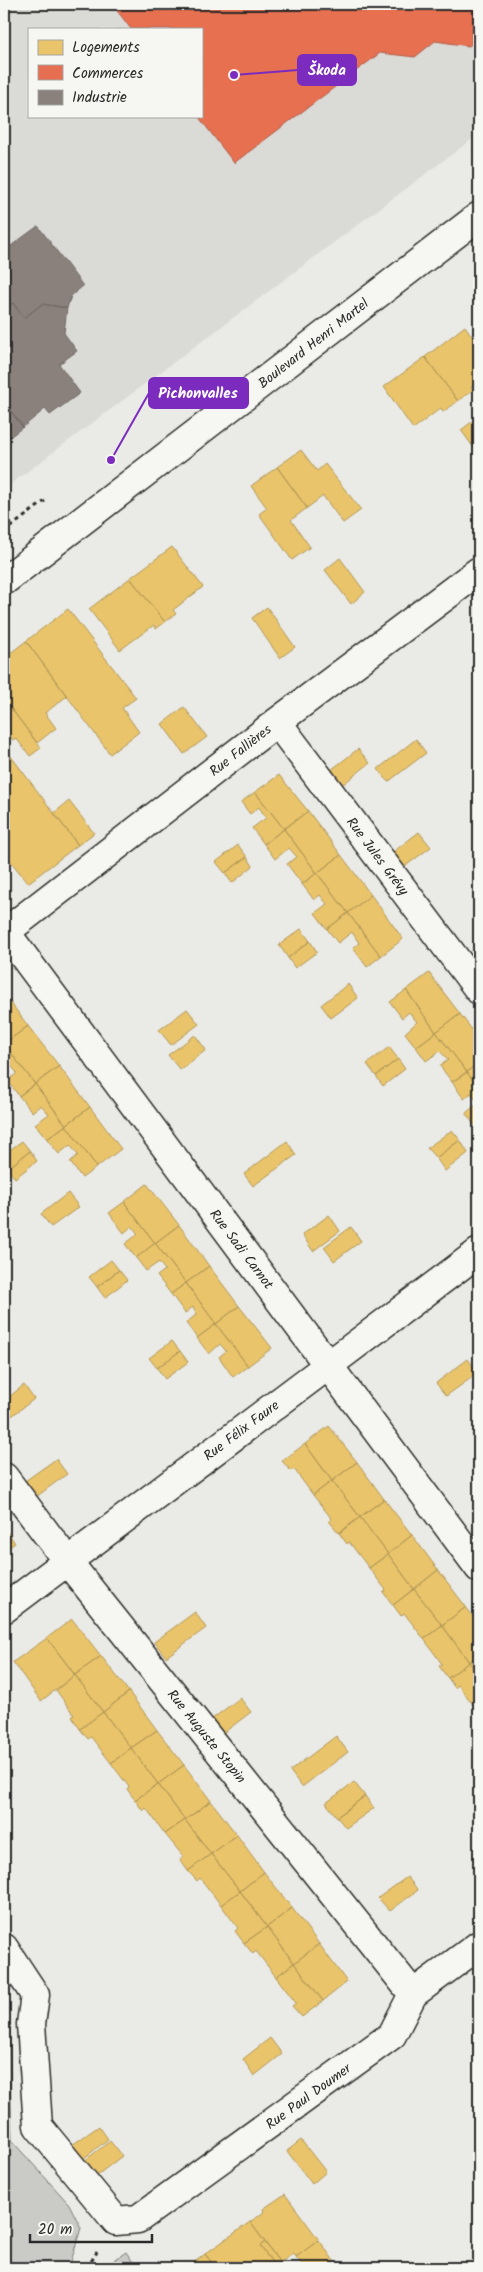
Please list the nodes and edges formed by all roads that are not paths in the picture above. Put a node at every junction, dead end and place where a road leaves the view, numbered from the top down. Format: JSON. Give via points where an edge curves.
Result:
{"nodes":[{"id":1,"x":479,"y":216,"type":"edge"},
{"id":2,"x":479,"y":571,"type":"edge"},
{"id":3,"x":4,"y":581,"type":"edge"},
{"id":4,"x":277,"y":722,"type":"junction"},
{"id":5,"x":4,"y":932,"type":"edge"},
{"id":6,"x":479,"y":990,"type":"edge"},
{"id":7,"x":479,"y":1252,"type":"edge"},
{"id":8,"x":328,"y":1364,"type":"junction"},
{"id":9,"x":4,"y":1477,"type":"edge"},
{"id":10,"x":68,"y":1562,"type":"junction"},
{"id":11,"x":479,"y":1568,"type":"edge"},
{"id":12,"x":4,"y":1608,"type":"edge"},
{"id":13,"x":479,"y":1945,"type":"edge"},
{"id":14,"x":4,"y":1948,"type":"edge"},
{"id":15,"x":413,"y":1994,"type":"junction"}],
"edges":[{"from":1,"to":3,"type":"street","name":"Boulevard Henri Martel"},
{"from":2,"to":4,"type":"street","name":"Rue Fallières"},
{"from":4,"to":5,"type":"street","name":"Rue Fallières"},
{"from":4,"to":6,"type":"street","name":"Rue Jules Grévy"},
{"from":5,"to":8,"type":"street","name":"Rue Sadi Carnot"},
{"from":7,"to":8,"type":"street","name":"Rue Félix Faure"},
{"from":8,"to":10,"type":"street","name":"Rue Félix Faure"},
{"from":8,"to":11,"type":"street","name":"Rue Sadi Carnot"},
{"from":9,"to":10,"type":"street","name":"Rue Auguste Stopin"},
{"from":10,"to":12,"type":"street","name":"Rue Félix Faure"},
{"from":10,"to":15,"type":"street","name":"Rue Auguste Stopin"},
{"from":13,"to":15,"type":"street","name":"Rue Paul Doumer"},
{"from":14,"to":15,"type":"street","name":"Rue Paul Doumer","via":[[35,1994],[31,2024],[38,2126],[116,2221],[138,2219],[392,2036]]}]}
